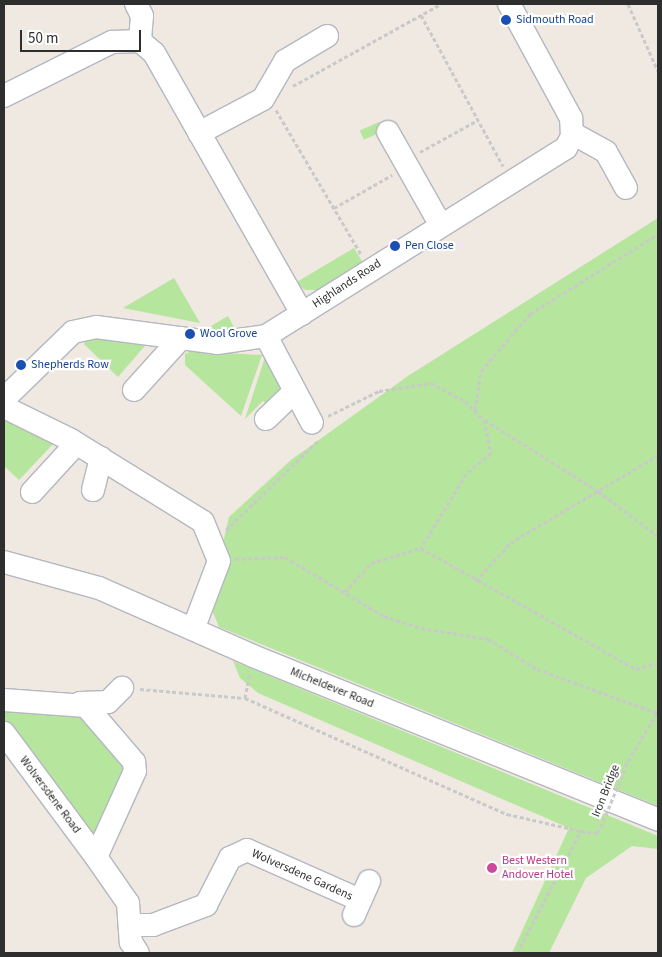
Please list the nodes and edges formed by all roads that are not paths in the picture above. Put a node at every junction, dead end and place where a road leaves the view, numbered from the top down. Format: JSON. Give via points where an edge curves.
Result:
{"nodes":[{"id":1,"x":136,"y":4,"type":"edge"},
{"id":2,"x":509,"y":4,"type":"edge"},
{"id":3,"x":327,"y":36,"type":"dead end"},
{"id":4,"x":140,"y":40,"type":"junction"},
{"id":5,"x":4,"y":96,"type":"edge"},
{"id":6,"x":388,"y":132,"type":"dead end"},
{"id":7,"x":199,"y":133,"type":"junction"},
{"id":8,"x":572,"y":133,"type":"junction"},
{"id":9,"x":626,"y":188,"type":"dead end"},
{"id":10,"x":440,"y":224,"type":"junction"},
{"id":11,"x":302,"y":314,"type":"junction"},
{"id":12,"x":266,"y":336,"type":"junction"},
{"id":13,"x":181,"y":338,"type":"junction"},
{"id":14,"x":134,"y":390,"type":"dead end"},
{"id":15,"x":295,"y":391,"type":"junction"},
{"id":16,"x":4,"y":400,"type":"edge"},
{"id":17,"x":4,"y":407,"type":"edge"},
{"id":18,"x":266,"y":419,"type":"dead end"},
{"id":19,"x":312,"y":423,"type":"road end"},
{"id":20,"x":76,"y":444,"type":"junction"},
{"id":21,"x":101,"y":458,"type":"junction"},
{"id":22,"x":93,"y":490,"type":"dead end"},
{"id":23,"x":32,"y":492,"type":"dead end"},
{"id":24,"x":4,"y":562,"type":"edge"},
{"id":25,"x":194,"y":627,"type":"junction"},
{"id":26,"x":122,"y":688,"type":"road end"},
{"id":27,"x":4,"y":700,"type":"edge"},
{"id":28,"x":80,"y":703,"type":"junction"},
{"id":29,"x":4,"y":733,"type":"edge"},
{"id":30,"x":658,"y":820,"type":"edge"},
{"id":31,"x":96,"y":857,"type":"junction"},
{"id":32,"x":361,"y":899,"type":"dead end"},
{"id":33,"x":130,"y":925,"type":"junction"},
{"id":34,"x":138,"y":953,"type":"edge"}],
"edges":[{"from":1,"to":4,"type":"street","via":[[142,16]]},
{"from":2,"to":8,"type":"street","via":[[567,108]]},
{"from":3,"to":7,"type":"street","via":[[285,61],[263,98]]},
{"from":4,"to":5,"type":"street","via":[[112,42]]},
{"from":4,"to":7,"type":"street","via":[[154,53]]},
{"from":6,"to":10,"type":"street"},
{"from":7,"to":11,"type":"street"},
{"from":8,"to":9,"type":"street","via":[[606,152]]},
{"from":8,"to":10,"type":"street","name":"Highlands Road","via":[[566,148]]},
{"from":10,"to":11,"type":"street","name":"Highlands Road"},
{"from":11,"to":12,"type":"street","name":"Highlands Road"},
{"from":12,"to":13,"type":"street","name":"Highlands Road","via":[[229,343]]},
{"from":12,"to":15,"type":"street"},
{"from":13,"to":14,"type":"street"},
{"from":13,"to":16,"type":"street","name":"Highlands Road","via":[[96,327],[73,332]]},
{"from":15,"to":18,"type":"street"},
{"from":15,"to":19,"type":"street"},
{"from":17,"to":20,"type":"street"},
{"from":20,"to":21,"type":"street"},
{"from":20,"to":23,"type":"street"},
{"from":21,"to":22,"type":"street"},
{"from":21,"to":25,"type":"street","via":[[203,522],[216,551]]},
{"from":24,"to":25,"type":"street","name":"Micheldever Road","via":[[99,588]]},
{"from":25,"to":30,"type":"street","name":"Micheldever Road","via":[[253,656]]},
{"from":26,"to":28,"type":"street","via":[[108,702]]},
{"from":27,"to":28,"type":"street"},
{"from":28,"to":31,"type":"street","via":[[92,710],[135,766]]},
{"from":29,"to":31,"type":"street","name":"Wolversdene Road"},
{"from":31,"to":33,"type":"street","name":"Wolversdene Road","via":[[128,903]]},
{"from":32,"to":33,"type":"street","name":"Wolversdene Gardens","via":[[254,851],[242,851],[230,858],[206,905],[153,925]]},
{"from":33,"to":34,"type":"street","name":"Wolversdene Road"}]}
